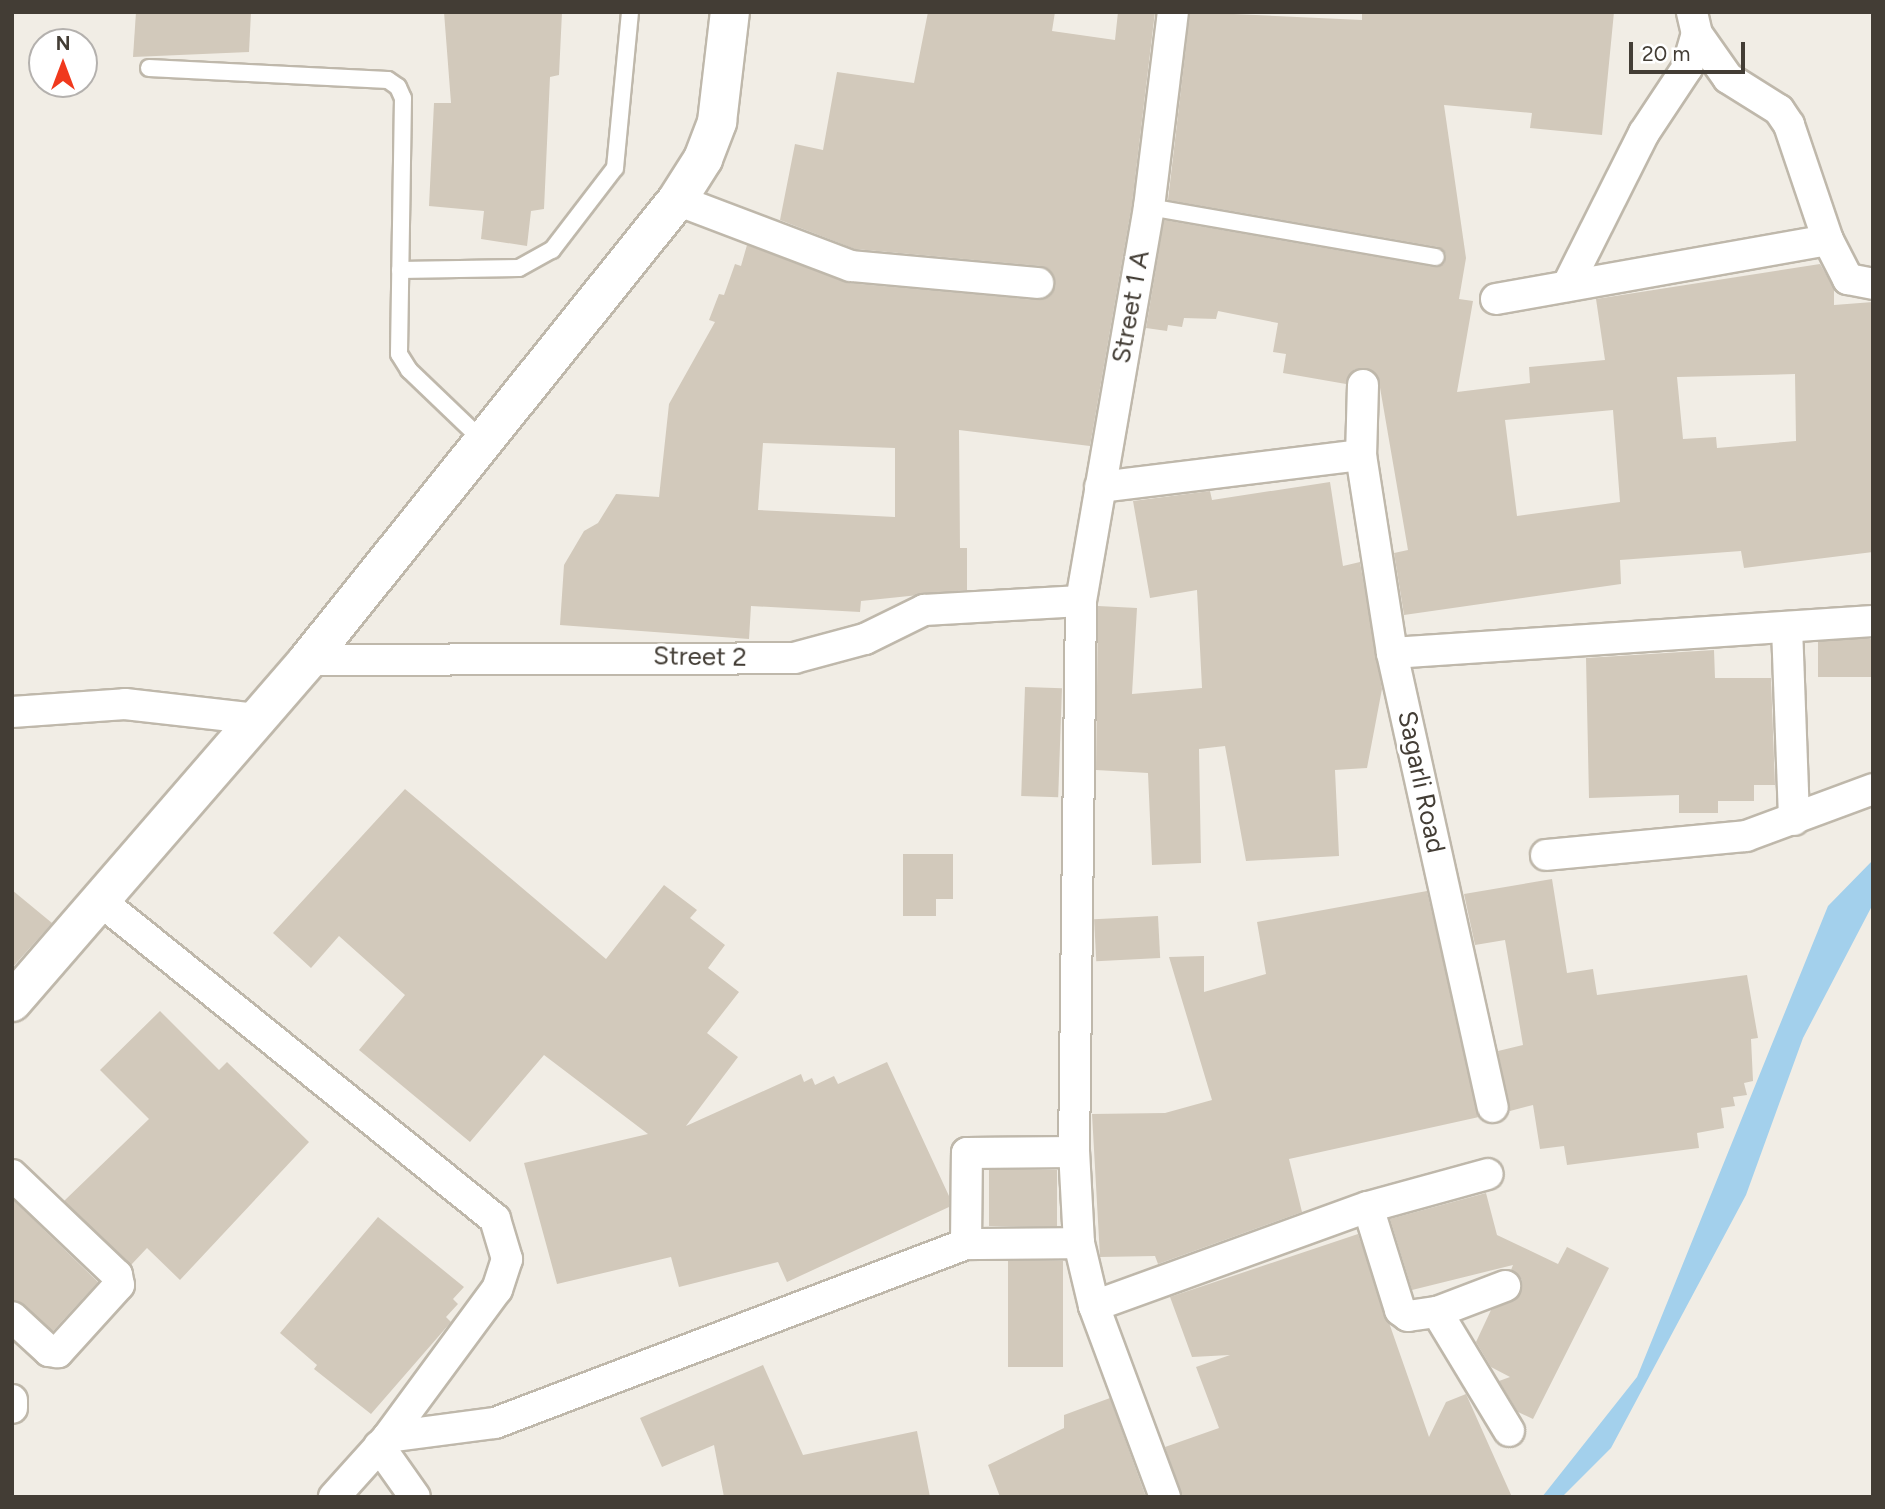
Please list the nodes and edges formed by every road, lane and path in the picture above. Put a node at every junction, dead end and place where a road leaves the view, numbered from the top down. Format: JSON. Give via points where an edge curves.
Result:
{"nodes":[{"id":1,"x":630,"y":12,"type":"edge"},
{"id":2,"x":730,"y":12,"type":"edge"},
{"id":3,"x":1173,"y":12,"type":"edge"},
{"id":4,"x":1694,"y":23,"type":"edge"},
{"id":5,"x":149,"y":68,"type":"dead end"},
{"id":6,"x":677,"y":200,"type":"junction"},
{"id":7,"x":1149,"y":207,"type":"junction"},
{"id":8,"x":1828,"y":240,"type":"junction"},
{"id":9,"x":1436,"y":257,"type":"dead end"},
{"id":10,"x":400,"y":270,"type":"junction"},
{"id":11,"x":1038,"y":283,"type":"dead end"},
{"id":12,"x":1873,"y":284,"type":"edge"},
{"id":13,"x":1567,"y":286,"type":"junction"},
{"id":14,"x":1496,"y":299,"type":"dead end"},
{"id":15,"x":1363,"y":385,"type":"dead end"},
{"id":16,"x":485,"y":443,"type":"junction"},
{"id":17,"x":1361,"y":454,"type":"junction"},
{"id":18,"x":1100,"y":487,"type":"junction"},
{"id":19,"x":1081,"y":601,"type":"junction"},
{"id":20,"x":1873,"y":621,"type":"edge"},
{"id":21,"x":1787,"y":627,"type":"junction"},
{"id":22,"x":1392,"y":653,"type":"junction"},
{"id":23,"x":308,"y":660,"type":"junction"},
{"id":24,"x":12,"y":712,"type":"edge"},
{"id":25,"x":256,"y":719,"type":"junction"},
{"id":26,"x":1873,"y":789,"type":"edge"},
{"id":27,"x":1794,"y":820,"type":"junction"},
{"id":28,"x":1546,"y":855,"type":"dead end"},
{"id":29,"x":97,"y":899,"type":"junction"},
{"id":30,"x":12,"y":1002,"type":"edge"},
{"id":31,"x":1493,"y":1107,"type":"dead end"},
{"id":32,"x":1074,"y":1152,"type":"junction"},
{"id":33,"x":1488,"y":1174,"type":"dead end"},
{"id":34,"x":12,"y":1175,"type":"edge"},
{"id":35,"x":1368,"y":1207,"type":"junction"},
{"id":36,"x":1079,"y":1243,"type":"junction"},
{"id":37,"x":967,"y":1244,"type":"junction"},
{"id":38,"x":1505,"y":1286,"type":"dead end"},
{"id":39,"x":1094,"y":1306,"type":"junction"},
{"id":40,"x":1437,"y":1312,"type":"junction"},
{"id":41,"x":12,"y":1317,"type":"edge"},
{"id":42,"x":12,"y":1400,"type":"edge"},
{"id":43,"x":12,"y":1408,"type":"edge"},
{"id":44,"x":1509,"y":1432,"type":"dead end"},
{"id":45,"x":383,"y":1441,"type":"junction"},
{"id":46,"x":334,"y":1497,"type":"edge"},
{"id":47,"x":415,"y":1497,"type":"edge"},
{"id":48,"x":1165,"y":1497,"type":"edge"}],
"edges":[{"from":1,"to":10,"type":"lane","via":[[615,168],[552,250],[519,268]]},
{"from":2,"to":6,"type":"street","via":[[717,122],[703,159]]},
{"from":3,"to":7,"type":"street","name":"Street 1 A"},
{"from":4,"to":8,"type":"street","via":[[1728,79],[1779,110],[1789,125]]},
{"from":4,"to":13,"type":"street","via":[[1677,87],[1644,133]]},
{"from":5,"to":10,"type":"lane","via":[[388,80],[398,87],[403,98]]},
{"from":6,"to":11,"type":"street","via":[[851,266]]},
{"from":6,"to":16,"type":"street"},
{"from":7,"to":9,"type":"lane"},
{"from":7,"to":18,"type":"street","name":"Street 1 A"},
{"from":8,"to":12,"type":"street","via":[[1848,279]]},
{"from":8,"to":13,"type":"street"},
{"from":10,"to":16,"type":"lane","via":[[402,362]]},
{"from":13,"to":14,"type":"street"},
{"from":15,"to":17,"type":"street","name":"Sagarli Road"},
{"from":16,"to":23,"type":"street"},
{"from":17,"to":18,"type":"street"},
{"from":17,"to":22,"type":"street","name":"Sagarli Road"},
{"from":18,"to":19,"type":"street","name":"Street 1 A"},
{"from":19,"to":23,"type":"street","name":"Street 2","via":[[924,610],[865,639],[794,658]]},
{"from":19,"to":32,"type":"street","name":"Street 1 A"},
{"from":20,"to":21,"type":"street"},
{"from":21,"to":22,"type":"street"},
{"from":21,"to":27,"type":"street"},
{"from":22,"to":31,"type":"street","name":"Sagarli Road"},
{"from":23,"to":25,"type":"street"},
{"from":24,"to":25,"type":"street","via":[[125,704]]},
{"from":25,"to":29,"type":"street"},
{"from":26,"to":27,"type":"street"},
{"from":27,"to":28,"type":"street","via":[[1746,836]]},
{"from":29,"to":30,"type":"street"},
{"from":29,"to":45,"type":"street","via":[[495,1219],[507,1259],[497,1289]]},
{"from":32,"to":36,"type":"street","name":"Street 1 A"},
{"from":32,"to":37,"type":"street","via":[[967,1153]]},
{"from":33,"to":35,"type":"street"},
{"from":34,"to":41,"type":"street","via":[[117,1275],[119,1285],[58,1352],[49,1351]]},
{"from":35,"to":39,"type":"street"},
{"from":35,"to":40,"type":"street","via":[[1400,1310],[1418,1317]]},
{"from":36,"to":37,"type":"street"},
{"from":36,"to":39,"type":"street","name":"Street 1 A"},
{"from":37,"to":45,"type":"street","via":[[495,1423]]},
{"from":38,"to":40,"type":"street"},
{"from":39,"to":48,"type":"street","name":"Street 1 A"},
{"from":40,"to":44,"type":"street"},
{"from":42,"to":43,"type":"street"},
{"from":45,"to":46,"type":"street"},
{"from":45,"to":47,"type":"street"}]}
